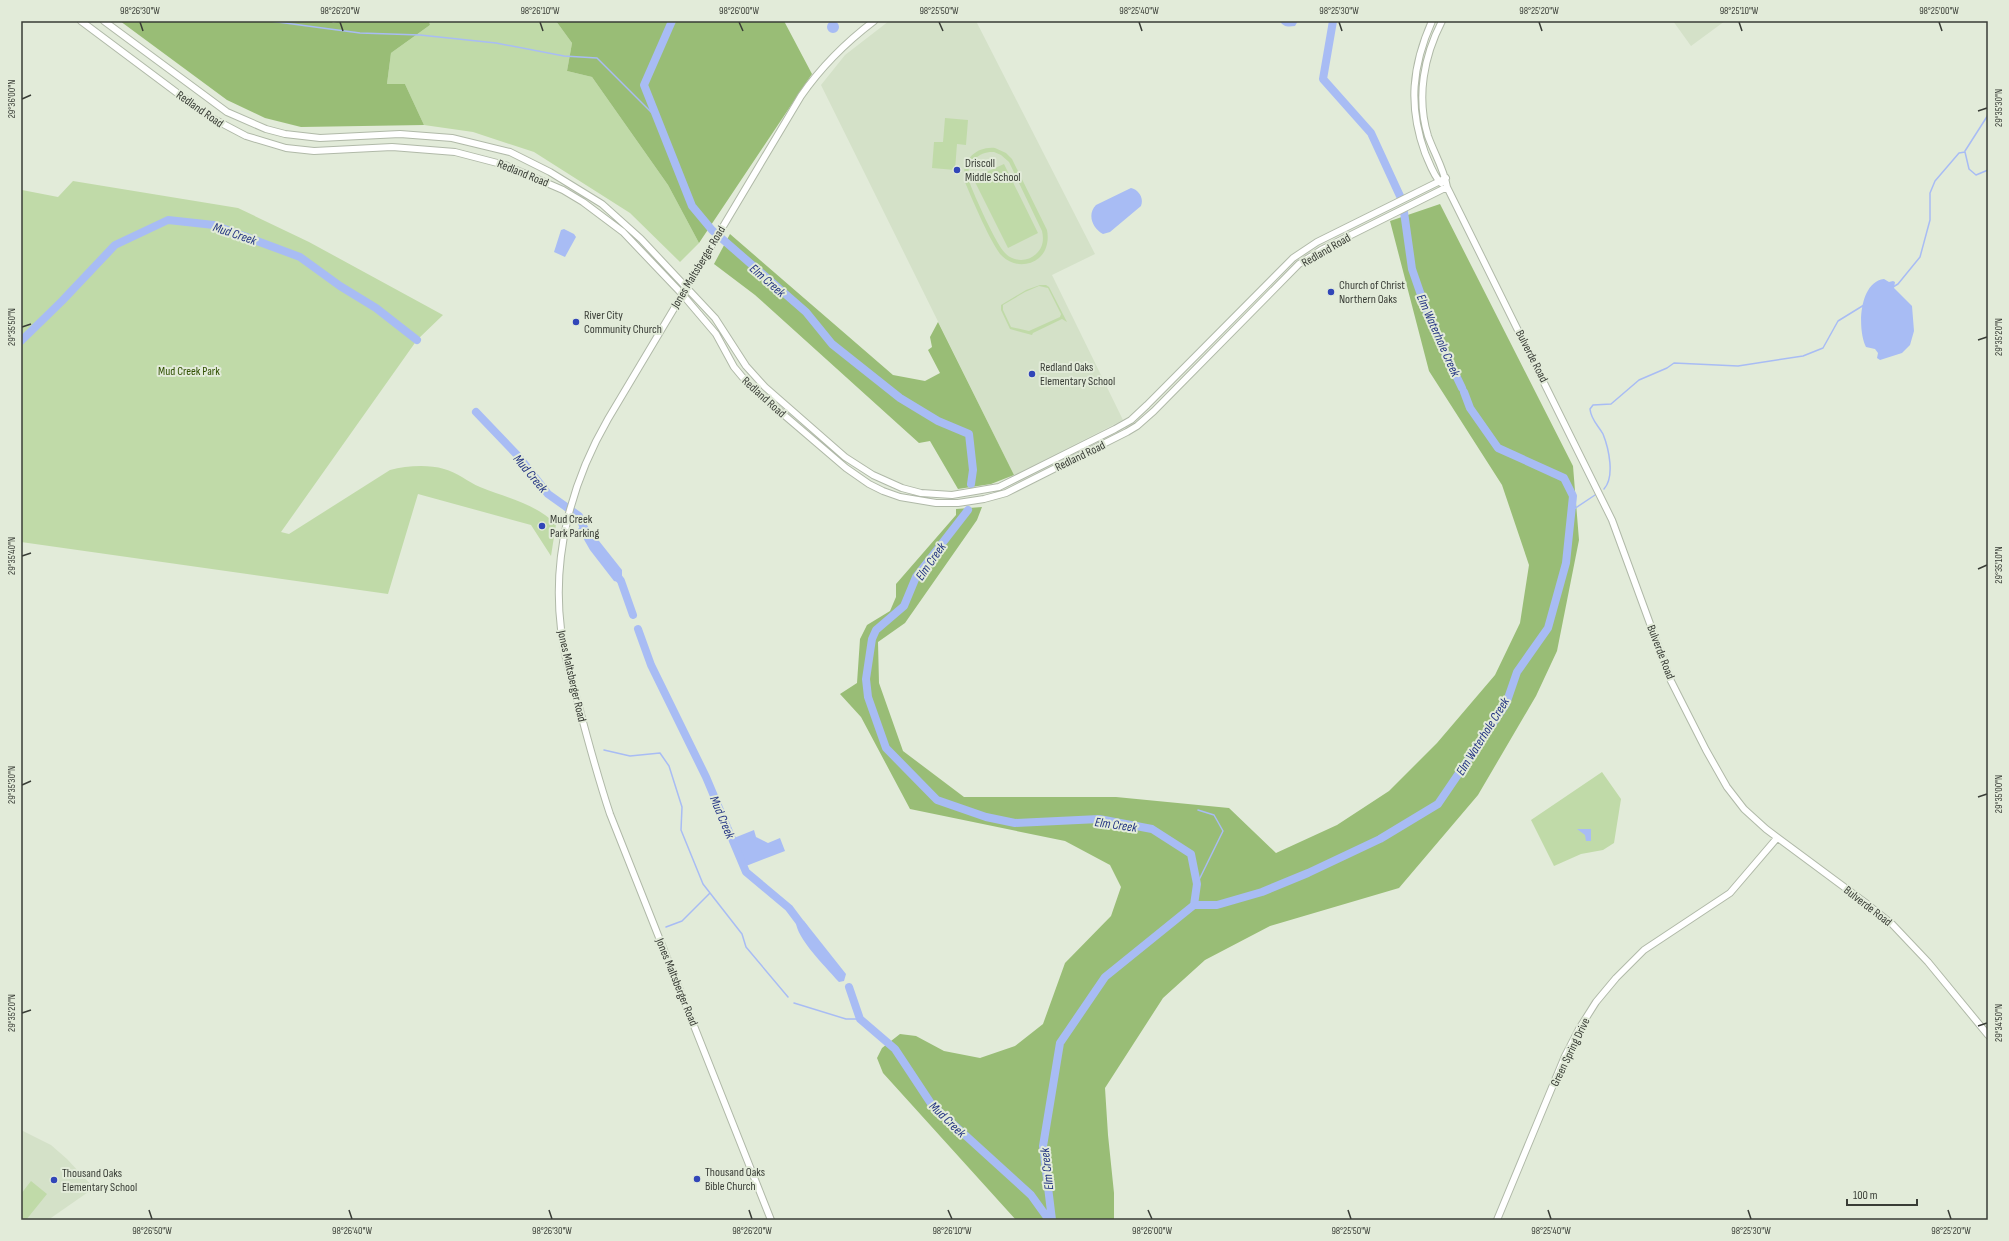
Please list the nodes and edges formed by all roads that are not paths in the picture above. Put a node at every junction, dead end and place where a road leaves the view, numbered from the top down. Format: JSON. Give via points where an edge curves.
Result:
{"nodes":[{"id":1,"x":81,"y":21,"type":"edge"},
{"id":2,"x":104,"y":21,"type":"edge"},
{"id":3,"x":874,"y":21,"type":"edge"},
{"id":4,"x":1432,"y":21,"type":"edge"},
{"id":5,"x":1442,"y":21,"type":"edge"},
{"id":6,"x":203,"y":96,"type":"junction"},
{"id":7,"x":194,"y":106,"type":"junction"},
{"id":8,"x":305,"y":137,"type":"junction"},
{"id":9,"x":302,"y":150,"type":"junction"},
{"id":10,"x":1446,"y":178,"type":"junction"},
{"id":11,"x":1439,"y":181,"type":"junction"},
{"id":12,"x":1447,"y":187,"type":"junction"},
{"id":13,"x":687,"y":286,"type":"junction"},
{"id":14,"x":682,"y":294,"type":"junction"},
{"id":15,"x":1777,"y":838,"type":"junction"},
{"id":16,"x":1988,"y":1035,"type":"edge"},
{"id":17,"x":771,"y":1220,"type":"edge"},
{"id":18,"x":1497,"y":1220,"type":"edge"}],
"edges":[{"from":1,"to":7,"type":"main road","name":"Redland Road"},
{"from":2,"to":6,"type":"main road","name":"Redland Road"},
{"from":3,"to":13,"type":"main road","name":"Jones Maltsberger Road","via":[[840,49],[812,81]]},
{"from":4,"to":11,"type":"main road","name":"Bulverde Road","via":[[1415,71],[1414,96],[1420,139]]},
{"from":5,"to":10,"type":"main road","name":"Bulverde Road","via":[[1432,41],[1425,65],[1423,104],[1428,136]]},
{"from":6,"to":7,"type":"main road"},
{"from":6,"to":8,"type":"main road","name":"Redland Road","via":[[248,122],[266,129]]},
{"from":7,"to":9,"type":"main road","name":"Redland Road","via":[[228,129],[266,144]]},
{"from":8,"to":9,"type":"main road"},
{"from":8,"to":13,"type":"main road","name":"Redland Road","via":[[431,135],[510,152],[550,172],[602,204]]},
{"from":9,"to":14,"type":"main road","name":"Redland Road","via":[[333,152],[412,147],[455,152],[505,165],[563,190],[598,212],[623,232]]},
{"from":10,"to":11,"type":"main road","name":"Redland Road"},
{"from":10,"to":12,"type":"main road","name":"Bulverde Road"},
{"from":11,"to":12,"type":"main road","name":"Bulverde Road"},
{"from":11,"to":13,"type":"main road","name":"Redland Road","via":[[1317,242],[1293,258],[1147,405],[1122,426],[1002,485],[962,494],[938,495],[902,488],[868,472],[845,456],[756,378],[719,323]]},
{"from":12,"to":14,"type":"main road","name":"Redland Road","via":[[1321,250],[1299,264],[1137,426],[1006,493],[971,502],[936,503],[900,497],[870,484],[846,468],[749,385],[734,367],[716,334]]},
{"from":12,"to":15,"type":"main road","name":"Bulverde Road","via":[[1612,520],[1665,667],[1706,750],[1735,798]]},
{"from":13,"to":14,"type":"main road","name":"Jones Maltsberger Road"},
{"from":14,"to":17,"type":"main road","name":"Jones Maltsberger Road","via":[[596,441],[576,487],[565,528],[559,584],[561,629],[568,666],[610,814]]},
{"from":15,"to":16,"type":"main road","name":"Bulverde Road","via":[[1892,924],[1928,962]]},
{"from":15,"to":18,"type":"main road","name":"Green Spring Drive","via":[[1730,893],[1644,950],[1596,1002],[1565,1056]]}]}
